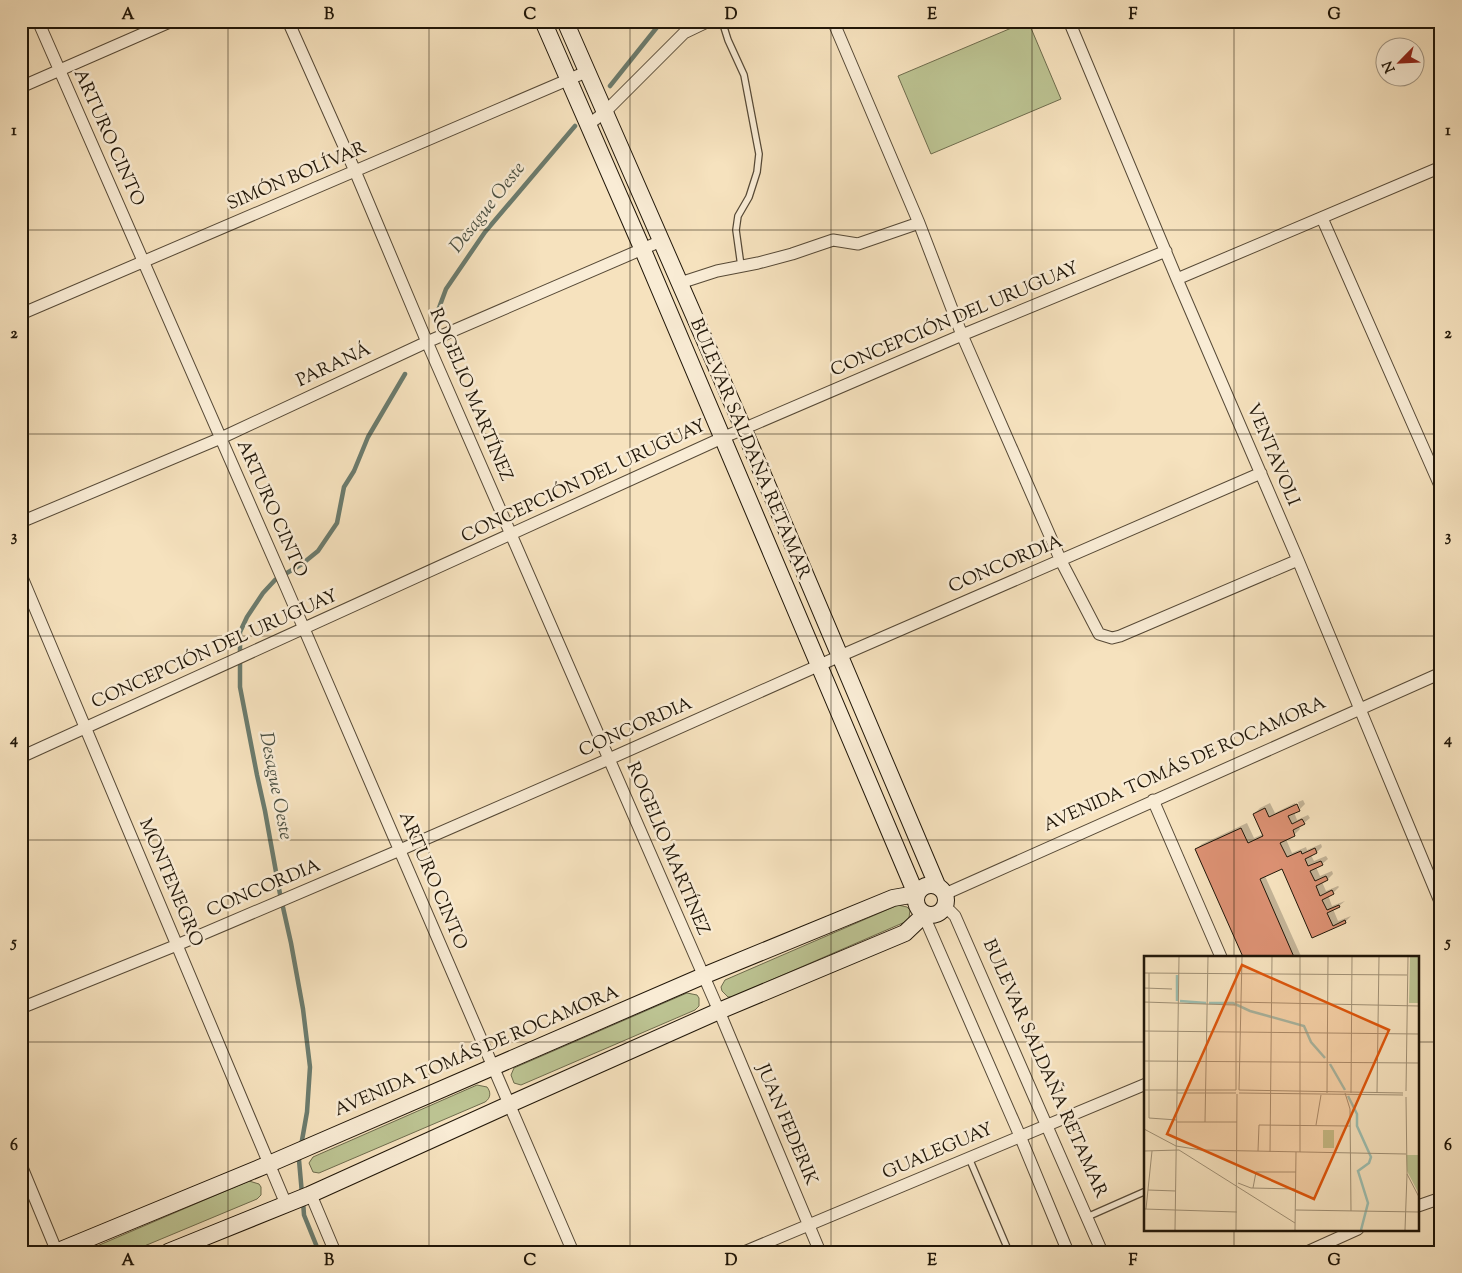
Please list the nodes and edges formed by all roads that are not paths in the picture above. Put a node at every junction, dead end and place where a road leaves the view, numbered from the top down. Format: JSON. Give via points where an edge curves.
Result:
{"nodes":[{"id":1,"x":38,"y":21,"type":"edge"},
{"id":2,"x":172,"y":21,"type":"edge"},
{"id":3,"x":288,"y":21,"type":"edge"},
{"id":4,"x":542,"y":21,"type":"edge"},
{"id":5,"x":564,"y":21,"type":"edge"},
{"id":6,"x":709,"y":21,"type":"edge"},
{"id":7,"x":722,"y":21,"type":"edge"},
{"id":8,"x":833,"y":21,"type":"edge"},
{"id":9,"x":1069,"y":21,"type":"edge"},
{"id":10,"x":59,"y":71,"type":"junction"},
{"id":11,"x":586,"y":72,"type":"junction"},
{"id":12,"x":568,"y":80,"type":"junction"},
{"id":13,"x":21,"y":87,"type":"edge"},
{"id":14,"x":605,"y":112,"type":"junction"},
{"id":15,"x":588,"y":125,"type":"junction"},
{"id":16,"x":1441,"y":167,"type":"edge"},
{"id":17,"x":355,"y":171,"type":"junction"},
{"id":18,"x":1322,"y":218,"type":"junction"},
{"id":19,"x":918,"y":223,"type":"junction"},
{"id":20,"x":661,"y":240,"type":"junction"},
{"id":21,"x":642,"y":248,"type":"junction"},
{"id":22,"x":1166,"y":251,"type":"junction"},
{"id":23,"x":144,"y":262,"type":"junction"},
{"id":24,"x":741,"y":266,"type":"junction"},
{"id":25,"x":1177,"y":279,"type":"junction"},
{"id":26,"x":680,"y":283,"type":"junction"},
{"id":27,"x":21,"y":314,"type":"edge"},
{"id":28,"x":962,"y":335,"type":"junction"},
{"id":29,"x":428,"y":342,"type":"junction"},
{"id":30,"x":744,"y":430,"type":"junction"},
{"id":31,"x":220,"y":438,"type":"junction"},
{"id":32,"x":722,"y":438,"type":"junction"},
{"id":33,"x":1261,"y":473,"type":"junction"},
{"id":34,"x":1441,"y":488,"type":"edge"},
{"id":35,"x":21,"y":522,"type":"edge"},
{"id":36,"x":511,"y":535,"type":"junction"},
{"id":37,"x":1298,"y":560,"type":"junction"},
{"id":38,"x":1061,"y":561,"type":"junction"},
{"id":39,"x":21,"y":575,"type":"edge"},
{"id":40,"x":304,"y":629,"type":"junction"},
{"id":41,"x":840,"y":656,"type":"junction"},
{"id":42,"x":818,"y":666,"type":"junction"},
{"id":43,"x":1441,"y":672,"type":"edge"},
{"id":44,"x":1359,"y":709,"type":"junction"},
{"id":45,"x":86,"y":728,"type":"junction"},
{"id":46,"x":21,"y":757,"type":"edge"},
{"id":47,"x":609,"y":759,"type":"junction"},
{"id":48,"x":1153,"y":800,"type":"junction"},
{"id":49,"x":400,"y":850,"type":"junction"},
{"id":50,"x":916,"y":894,"type":"junction"},
{"id":51,"x":942,"y":895,"type":"junction"},
{"id":52,"x":1441,"y":904,"type":"edge"},
{"id":53,"x":925,"y":914,"type":"junction"},
{"id":54,"x":177,"y":945,"type":"junction"},
{"id":55,"x":1221,"y":956,"type":"edge"},
{"id":56,"x":703,"y":976,"type":"junction"},
{"id":57,"x":21,"y":1008,"type":"edge"},
{"id":58,"x":720,"y":1012,"type":"junction"},
{"id":59,"x":494,"y":1067,"type":"junction"},
{"id":60,"x":1144,"y":1085,"type":"edge"},
{"id":61,"x":510,"y":1104,"type":"junction"},
{"id":62,"x":1047,"y":1125,"type":"junction"},
{"id":63,"x":1020,"y":1136,"type":"junction"},
{"id":64,"x":969,"y":1158,"type":"junction"},
{"id":65,"x":269,"y":1164,"type":"junction"},
{"id":66,"x":21,"y":1165,"type":"edge"},
{"id":67,"x":1144,"y":1192,"type":"edge"},
{"id":68,"x":1441,"y":1198,"type":"edge"},
{"id":69,"x":300,"y":1199,"type":"junction"},
{"id":70,"x":1420,"y":1205,"type":"edge"},
{"id":71,"x":1087,"y":1216,"type":"junction"},
{"id":72,"x":809,"y":1225,"type":"junction"},
{"id":73,"x":1344,"y":1232,"type":"edge"},
{"id":74,"x":1329,"y":1247,"type":"edge"},
{"id":75,"x":57,"y":1252,"type":"edge"},
{"id":76,"x":168,"y":1252,"type":"edge"},
{"id":77,"x":335,"y":1252,"type":"edge"},
{"id":78,"x":573,"y":1252,"type":"edge"},
{"id":79,"x":744,"y":1252,"type":"edge"},
{"id":80,"x":820,"y":1252,"type":"edge"},
{"id":81,"x":1010,"y":1252,"type":"edge"},
{"id":82,"x":1068,"y":1252,"type":"edge"},
{"id":83,"x":1102,"y":1252,"type":"edge"},
{"id":84,"x":1306,"y":1252,"type":"edge"}],
"edges":[{"from":1,"to":10,"type":"street","name":"ARTURO CINTO"},
{"from":2,"to":10,"type":"street"},
{"from":3,"to":17,"type":"street","name":"ROGELIO MARTÍNEZ"},
{"from":4,"to":12,"type":"street","name":"BULEVAR SALDAÑA RETAMAR"},
{"from":5,"to":11,"type":"street","name":"BULEVAR SALDAÑA RETAMAR"},
{"from":6,"to":14,"type":"street","via":[[684,33]]},
{"from":7,"to":24,"type":"lane","via":[[744,75],[759,154],[749,197],[738,216],[736,230]]},
{"from":8,"to":19,"type":"street"},
{"from":9,"to":22,"type":"street","name":"VENTAVOLI"},
{"from":10,"to":13,"type":"street"},
{"from":10,"to":23,"type":"street","name":"ARTURO CINTO"},
{"from":11,"to":12,"type":"street","name":"SIMÓN BOLÍVAR"},
{"from":11,"to":14,"type":"street","name":"BULEVAR SALDAÑA RETAMAR"},
{"from":12,"to":15,"type":"street","name":"BULEVAR SALDAÑA RETAMAR"},
{"from":12,"to":17,"type":"street","name":"SIMÓN BOLÍVAR"},
{"from":14,"to":15,"type":"street"},
{"from":14,"to":20,"type":"street","name":"BULEVAR SALDAÑA RETAMAR"},
{"from":15,"to":21,"type":"street","name":"BULEVAR SALDAÑA RETAMAR"},
{"from":16,"to":18,"type":"street"},
{"from":17,"to":23,"type":"street","name":"SIMÓN BOLÍVAR"},
{"from":17,"to":29,"type":"street","name":"ROGELIO MARTÍNEZ"},
{"from":18,"to":25,"type":"street"},
{"from":18,"to":34,"type":"street"},
{"from":19,"to":24,"type":"street","via":[[858,244],[833,240]]},
{"from":19,"to":28,"type":"street"},
{"from":20,"to":21,"type":"street","name":"PARANÁ"},
{"from":20,"to":26,"type":"street","name":"BULEVAR SALDAÑA RETAMAR"},
{"from":21,"to":29,"type":"street","name":"PARANÁ"},
{"from":21,"to":32,"type":"street","name":"BULEVAR SALDAÑA RETAMAR"},
{"from":22,"to":25,"type":"street","name":"VENTAVOLI"},
{"from":22,"to":28,"type":"street","name":"CONCEPCIÓN DEL URUGUAY"},
{"from":23,"to":27,"type":"street","name":"SIMÓN BOLÍVAR"},
{"from":23,"to":31,"type":"street","name":"ARTURO CINTO"},
{"from":24,"to":26,"type":"street","via":[[717,270]]},
{"from":25,"to":33,"type":"street","name":"VENTAVOLI"},
{"from":26,"to":30,"type":"street","name":"BULEVAR SALDAÑA RETAMAR"},
{"from":28,"to":30,"type":"street","name":"CONCEPCIÓN DEL URUGUAY"},
{"from":28,"to":38,"type":"street"},
{"from":29,"to":31,"type":"street","name":"PARANÁ"},
{"from":29,"to":36,"type":"street","name":"ROGELIO MARTÍNEZ"},
{"from":30,"to":32,"type":"street","name":"CONCEPCIÓN DEL URUGUAY"},
{"from":30,"to":41,"type":"street","name":"BULEVAR SALDAÑA RETAMAR"},
{"from":31,"to":35,"type":"street","name":"PARANÁ"},
{"from":31,"to":40,"type":"street","name":"ARTURO CINTO"},
{"from":32,"to":36,"type":"street","name":"CONCEPCIÓN DEL URUGUAY"},
{"from":32,"to":42,"type":"street","name":"BULEVAR SALDAÑA RETAMAR"},
{"from":33,"to":37,"type":"street","name":"VENTAVOLI"},
{"from":33,"to":38,"type":"street","name":"CONCORDIA"},
{"from":36,"to":40,"type":"street","name":"CONCEPCIÓN DEL URUGUAY"},
{"from":36,"to":47,"type":"street","name":"ROGELIO MARTÍNEZ"},
{"from":37,"to":38,"type":"street","via":[[1112,638],[1099,634]]},
{"from":37,"to":44,"type":"street","name":"VENTAVOLI"},
{"from":38,"to":41,"type":"street","name":"CONCORDIA"},
{"from":39,"to":45,"type":"street","name":"MONTENEGRO"},
{"from":40,"to":45,"type":"street","name":"CONCEPCIÓN DEL URUGUAY"},
{"from":40,"to":49,"type":"street","name":"ARTURO CINTO"},
{"from":41,"to":42,"type":"street","name":"CONCORDIA"},
{"from":41,"to":51,"type":"street","name":"BULEVAR SALDAÑA RETAMAR"},
{"from":42,"to":47,"type":"street","name":"CONCORDIA"},
{"from":42,"to":50,"type":"street","name":"BULEVAR SALDAÑA RETAMAR"},
{"from":43,"to":44,"type":"street","name":"AVENIDA TOMÁS DE ROCAMORA"},
{"from":44,"to":48,"type":"street","name":"AVENIDA TOMÁS DE ROCAMORA"},
{"from":44,"to":52,"type":"street","name":"VENTAVOLI"},
{"from":45,"to":46,"type":"street","name":"CONCEPCIÓN DEL URUGUAY"},
{"from":45,"to":54,"type":"street","name":"MONTENEGRO"},
{"from":47,"to":49,"type":"street","name":"CONCORDIA"},
{"from":47,"to":56,"type":"street","name":"ROGELIO MARTÍNEZ"},
{"from":48,"to":51,"type":"street","name":"AVENIDA TOMÁS DE ROCAMORA"},
{"from":48,"to":55,"type":"street"},
{"from":49,"to":54,"type":"street","name":"CONCORDIA"},
{"from":49,"to":59,"type":"street","name":"ARTURO CINTO"},
{"from":50,"to":51,"type":"street","via":[[920,888],[931,884]]},
{"from":50,"to":53,"type":"street","name":"BULEVAR SALDAÑA RETAMAR","via":[[916,906]]},
{"from":50,"to":56,"type":"street","name":"AVENIDA TOMÁS DE ROCAMORA","via":[[893,898]]},
{"from":51,"to":53,"type":"street","via":[[937,914]]},
{"from":51,"to":62,"type":"street","name":"BULEVAR SALDAÑA RETAMAR","via":[[955,916]]},
{"from":53,"to":58,"type":"street","via":[[905,933]]},
{"from":53,"to":63,"type":"street","name":"BULEVAR SALDAÑA RETAMAR"},
{"from":54,"to":57,"type":"street","name":"CONCORDIA"},
{"from":54,"to":65,"type":"street","name":"MONTENEGRO"},
{"from":56,"to":58,"type":"street","name":"ROGELIO MARTÍNEZ"},
{"from":56,"to":59,"type":"street","name":"AVENIDA TOMÁS DE ROCAMORA"},
{"from":58,"to":61,"type":"street"},
{"from":58,"to":72,"type":"street","name":"JUAN FEDERIK"},
{"from":59,"to":61,"type":"street","name":"ARTURO CINTO"},
{"from":59,"to":65,"type":"street","name":"AVENIDA TOMÁS DE ROCAMORA"},
{"from":60,"to":62,"type":"street","name":"GUALEGUAY"},
{"from":61,"to":69,"type":"street"},
{"from":61,"to":78,"type":"street","name":"ARTURO CINTO"},
{"from":62,"to":63,"type":"street","name":"GUALEGUAY"},
{"from":62,"to":71,"type":"street","name":"BULEVAR SALDAÑA RETAMAR"},
{"from":63,"to":64,"type":"street","name":"GUALEGUAY"},
{"from":63,"to":82,"type":"street","name":"BULEVAR SALDAÑA RETAMAR"},
{"from":64,"to":72,"type":"street","name":"GUALEGUAY"},
{"from":64,"to":81,"type":"lane"},
{"from":65,"to":69,"type":"street","name":"MONTENEGRO"},
{"from":65,"to":75,"type":"street","name":"AVENIDA TOMÁS DE ROCAMORA"},
{"from":66,"to":75,"type":"street"},
{"from":67,"to":71,"type":"lane"},
{"from":68,"to":70,"type":"street"},
{"from":69,"to":76,"type":"street"},
{"from":69,"to":77,"type":"street","name":"MONTENEGRO"},
{"from":71,"to":83,"type":"street","name":"BULEVAR SALDAÑA RETAMAR"},
{"from":72,"to":79,"type":"street","name":"GUALEGUAY"},
{"from":72,"to":80,"type":"street","name":"JUAN FEDERIK"},
{"from":73,"to":74,"type":"street"},
{"from":74,"to":84,"type":"street"}]}
